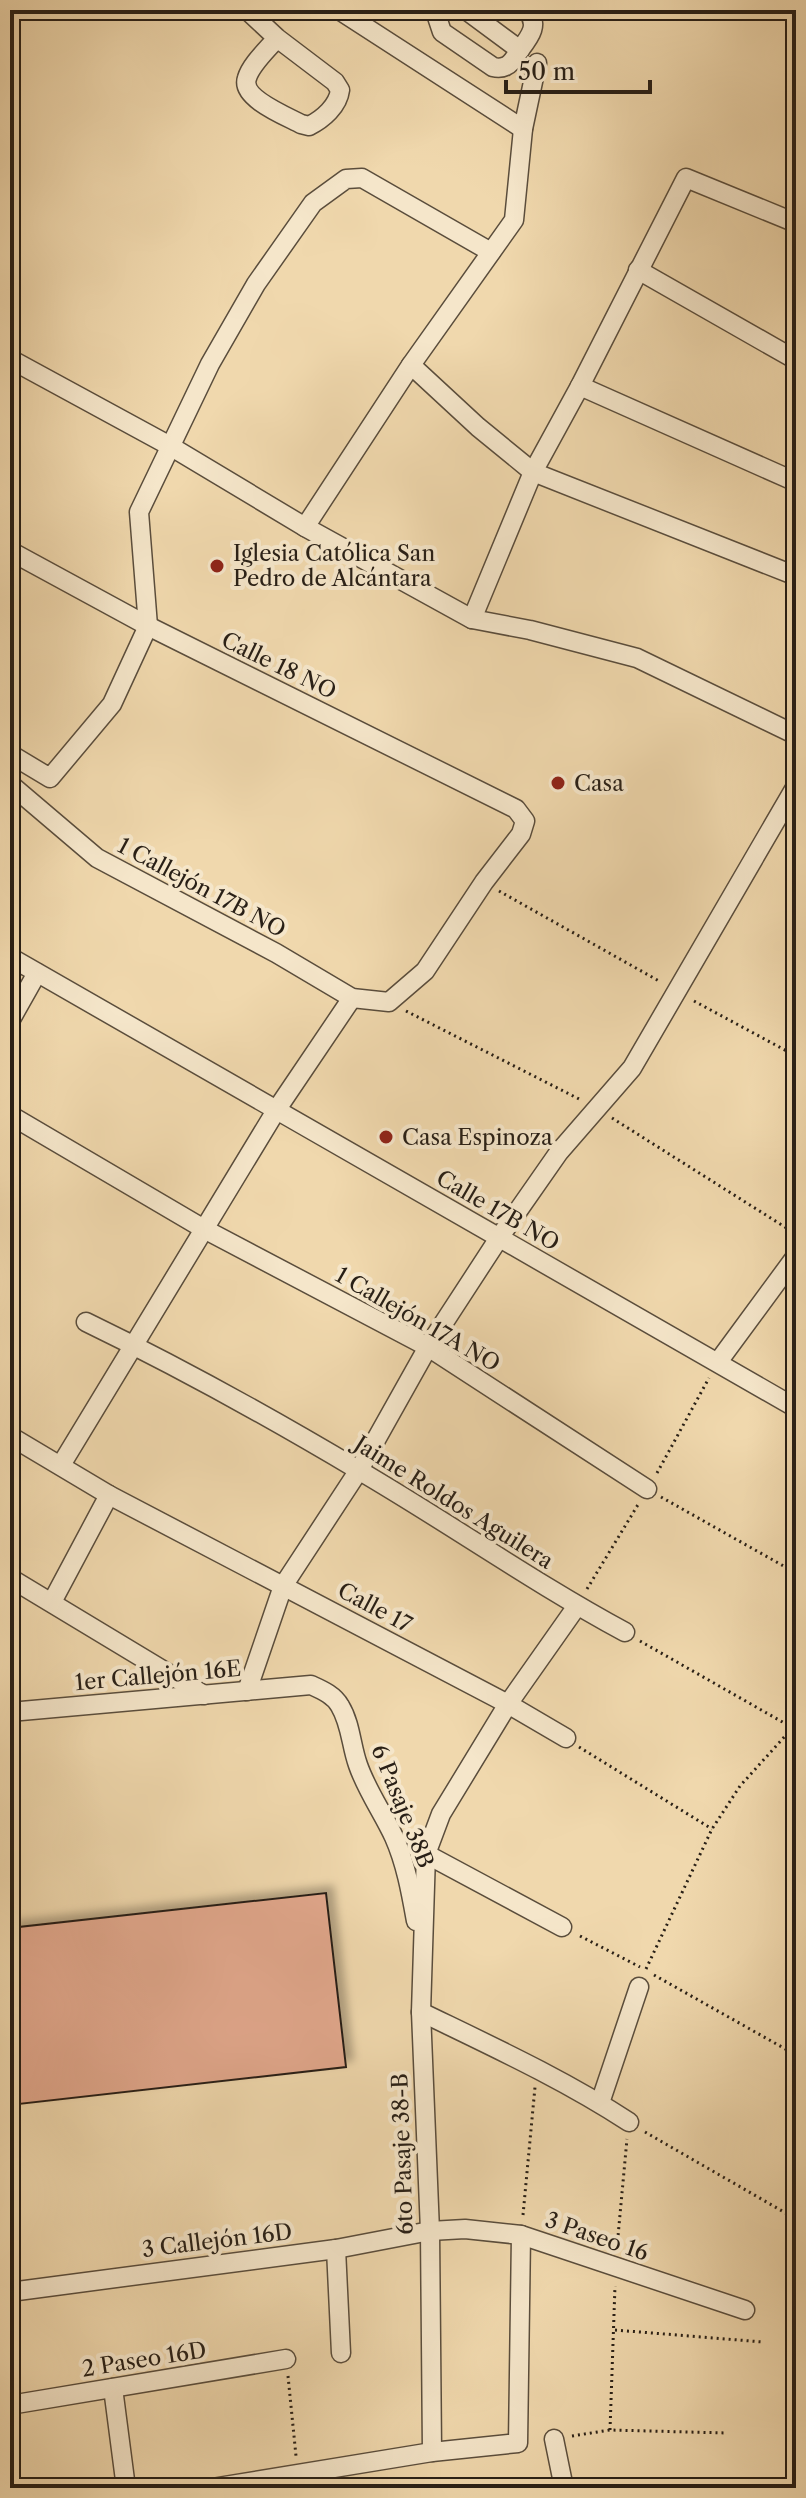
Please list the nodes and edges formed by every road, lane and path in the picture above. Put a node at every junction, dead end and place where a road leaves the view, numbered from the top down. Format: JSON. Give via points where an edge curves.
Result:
{"nodes":[{"id":1,"x":247,"y":10,"type":"edge"},
{"id":2,"x":339,"y":10,"type":"edge"},
{"id":3,"x":441,"y":10,"type":"edge"},
{"id":4,"x":466,"y":10,"type":"edge"},
{"id":5,"x":526,"y":10,"type":"edge"},
{"id":6,"x":277,"y":38,"type":"junction"},
{"id":7,"x":520,"y":50,"type":"junction"},
{"id":8,"x":537,"y":63,"type":"dead end"},
{"id":9,"x":523,"y":129,"type":"junction"},
{"id":10,"x":796,"y":223,"type":"edge"},
{"id":11,"x":491,"y":252,"type":"junction"},
{"id":12,"x":638,"y":270,"type":"junction"},
{"id":13,"x":10,"y":359,"type":"edge"},
{"id":14,"x":796,"y":360,"type":"edge"},
{"id":15,"x":411,"y":365,"type":"junction"},
{"id":16,"x":580,"y":386,"type":"junction"},
{"id":17,"x":170,"y":446,"type":"junction"},
{"id":18,"x":533,"y":472,"type":"junction"},
{"id":19,"x":796,"y":482,"type":"edge"},
{"id":20,"x":305,"y":527,"type":"junction"},
{"id":21,"x":10,"y":551,"type":"edge"},
{"id":22,"x":796,"y":576,"type":"edge"},
{"id":23,"x":472,"y":619,"type":"junction"},
{"id":24,"x":148,"y":626,"type":"junction"},
{"id":25,"x":796,"y":735,"type":"edge"},
{"id":26,"x":10,"y":754,"type":"edge"},
{"id":27,"x":10,"y":784,"type":"edge"},
{"id":28,"x":796,"y":786,"type":"edge"},
{"id":29,"x":484,"y":882,"type":"junction"},
{"id":30,"x":10,"y":957,"type":"edge"},
{"id":31,"x":37,"y":973,"type":"junction"},
{"id":32,"x":675,"y":991,"type":"junction"},
{"id":33,"x":352,"y":998,"type":"junction"},
{"id":34,"x":10,"y":1021,"type":"edge"},
{"id":35,"x":796,"y":1056,"type":"edge"},
{"id":36,"x":277,"y":1109,"type":"junction"},
{"id":37,"x":10,"y":1115,"type":"edge"},
{"id":38,"x":204,"y":1229,"type":"junction"},
{"id":39,"x":499,"y":1238,"type":"junction"},
{"id":40,"x":796,"y":1256,"type":"edge"},
{"id":41,"x":86,"y":1322,"type":"dead end"},
{"id":42,"x":133,"y":1345,"type":"junction"},
{"id":43,"x":428,"y":1347,"type":"junction"},
{"id":44,"x":718,"y":1362,"type":"junction"},
{"id":45,"x":796,"y":1408,"type":"edge"},
{"id":46,"x":10,"y":1436,"type":"edge"},
{"id":47,"x":61,"y":1465,"type":"junction"},
{"id":48,"x":359,"y":1470,"type":"junction"},
{"id":49,"x":647,"y":1489,"type":"joint"},
{"id":50,"x":109,"y":1495,"type":"junction"},
{"id":51,"x":796,"y":1573,"type":"edge"},
{"id":52,"x":10,"y":1578,"type":"edge"},
{"id":53,"x":283,"y":1586,"type":"junction"},
{"id":54,"x":52,"y":1602,"type":"junction"},
{"id":55,"x":577,"y":1606,"type":"junction"},
{"id":56,"x":625,"y":1632,"type":"joint"},
{"id":57,"x":311,"y":1685,"type":"joint"},
{"id":58,"x":247,"y":1691,"type":"junction"},
{"id":59,"x":204,"y":1695,"type":"junction"},
{"id":60,"x":508,"y":1704,"type":"junction"},
{"id":61,"x":10,"y":1712,"type":"edge"},
{"id":62,"x":794,"y":1726,"type":"edge"},
{"id":63,"x":566,"y":1738,"type":"joint"},
{"id":64,"x":712,"y":1829,"type":"junction"},
{"id":65,"x":426,"y":1854,"type":"junction"},
{"id":66,"x":562,"y":1927,"type":"joint"},
{"id":67,"x":423,"y":1961,"type":"junction"},
{"id":68,"x":642,"y":1979,"type":"junction"},
{"id":69,"x":421,"y":2012,"type":"junction"},
{"id":70,"x":796,"y":2055,"type":"edge"},
{"id":71,"x":537,"y":2069,"type":"junction"},
{"id":72,"x":600,"y":2103,"type":"junction"},
{"id":73,"x":629,"y":2122,"type":"junction"},
{"id":74,"x":796,"y":2219,"type":"edge"},
{"id":75,"x":430,"y":2231,"type":"junction"},
{"id":76,"x":521,"y":2235,"type":"junction"},
{"id":77,"x":336,"y":2249,"type":"junction"},
{"id":78,"x":616,"y":2268,"type":"junction"},
{"id":79,"x":10,"y":2292,"type":"edge"},
{"id":80,"x":745,"y":2310,"type":"dead end"},
{"id":81,"x":615,"y":2330,"type":"junction"},
{"id":82,"x":763,"y":2342,"type":"dead end"},
{"id":83,"x":341,"y":2353,"type":"dead end"},
{"id":84,"x":286,"y":2359,"type":"joint"},
{"id":85,"x":113,"y":2388,"type":"junction"},
{"id":86,"x":10,"y":2405,"type":"edge"},
{"id":87,"x":727,"y":2433,"type":"dead end"},
{"id":88,"x":554,"y":2439,"type":"dead end"},
{"id":89,"x":432,"y":2452,"type":"junction"},
{"id":90,"x":297,"y":2476,"type":"junction"},
{"id":91,"x":324,"y":2480,"type":"edge"},
{"id":92,"x":126,"y":2488,"type":"edge"},
{"id":93,"x":212,"y":2488,"type":"edge"},
{"id":94,"x":564,"y":2488,"type":"edge"}],
"edges":[{"from":1,"to":6,"type":"street"},
{"from":2,"to":9,"type":"street"},
{"from":3,"to":7,"type":"street","via":[[437,17],[442,32],[493,67],[508,66]]},
{"from":4,"to":7,"type":"street"},
{"from":5,"to":7,"type":"street","via":[[534,25]]},
{"from":6,"to":6,"type":"street","via":[[247,77],[246,87],[252,97],[309,126],[339,100],[340,90]]},
{"from":8,"to":9,"type":"street"},
{"from":9,"to":11,"type":"street","via":[[514,220]]},
{"from":10,"to":12,"type":"street","via":[[686,178]]},
{"from":11,"to":15,"type":"street"},
{"from":11,"to":17,"type":"street","via":[[362,178],[346,179],[313,203],[263,273]]},
{"from":12,"to":14,"type":"street"},
{"from":12,"to":16,"type":"street"},
{"from":13,"to":17,"type":"street"},
{"from":15,"to":18,"type":"street"},
{"from":15,"to":20,"type":"street"},
{"from":16,"to":18,"type":"street"},
{"from":16,"to":19,"type":"street"},
{"from":17,"to":20,"type":"street"},
{"from":17,"to":24,"type":"street","via":[[139,512]]},
{"from":18,"to":22,"type":"street"},
{"from":18,"to":23,"type":"street"},
{"from":20,"to":23,"type":"street"},
{"from":21,"to":24,"type":"street","name":"Calle 18 NO"},
{"from":23,"to":25,"type":"street","via":[[637,658]]},
{"from":24,"to":26,"type":"street","via":[[112,704],[50,778]]},
{"from":24,"to":29,"type":"street","name":"Calle 18 NO","via":[[516,809],[525,821],[521,834]]},
{"from":27,"to":33,"type":"street","name":"1 Callejón 17B NO","via":[[97,858]]},
{"from":28,"to":32,"type":"street"},
{"from":29,"to":32,"type":"path"},
{"from":29,"to":33,"type":"street","name":"1 Callejón 17B NO","via":[[425,971],[389,1002]]},
{"from":30,"to":31,"type":"street","name":"Calle 17B NO"},
{"from":31,"to":34,"type":"street"},
{"from":31,"to":36,"type":"street","name":"Calle 17B NO"},
{"from":32,"to":35,"type":"path"},
{"from":32,"to":39,"type":"street","via":[[632,1068],[559,1152]]},
{"from":33,"to":36,"type":"street"},
{"from":36,"to":38,"type":"street"},
{"from":36,"to":39,"type":"street","name":"Calle 17B NO"},
{"from":37,"to":38,"type":"street","name":"1 Callejón 17A NO"},
{"from":38,"to":42,"type":"street"},
{"from":38,"to":43,"type":"street","name":"1 Callejón 17A NO"},
{"from":39,"to":43,"type":"street"},
{"from":39,"to":44,"type":"street","name":"Calle 17B NO"},
{"from":40,"to":44,"type":"street"},
{"from":41,"to":42,"type":"street","name":"Jaime Roldos Aguilera"},
{"from":42,"to":47,"type":"street"},
{"from":42,"to":48,"type":"street","name":"Jaime Roldos Aguilera"},
{"from":43,"to":48,"type":"street"},
{"from":43,"to":49,"type":"street","name":"1 Callejón 17A NO"},
{"from":44,"to":45,"type":"street","name":"Calle 17B NO"},
{"from":46,"to":47,"type":"street","name":"Calle 17"},
{"from":47,"to":50,"type":"street","name":"Calle 17"},
{"from":48,"to":53,"type":"street"},
{"from":48,"to":55,"type":"street","name":"Jaime Roldos Aguilera"},
{"from":49,"to":51,"type":"path"},
{"from":50,"to":53,"type":"street","name":"Calle 17"},
{"from":50,"to":54,"type":"street"},
{"from":52,"to":54,"type":"street"},
{"from":53,"to":58,"type":"street"},
{"from":53,"to":60,"type":"street","name":"Calle 17"},
{"from":54,"to":59,"type":"street"},
{"from":55,"to":56,"type":"street","name":"Jaime Roldos Aguilera"},
{"from":55,"to":60,"type":"street","name":"6to Pasaje 38-B"},
{"from":56,"to":62,"type":"path"},
{"from":57,"to":58,"type":"street","name":"1er Callejón 16E"},
{"from":57,"to":67,"type":"street","name":"6 Pasaje 38B","via":[[339,1703],[347,1721],[365,1783],[404,1862]]},
{"from":58,"to":59,"type":"street","name":"1er Callejón 16E"},
{"from":59,"to":61,"type":"street","name":"1er Callejón 16E"},
{"from":60,"to":63,"type":"street","name":"Calle 17"},
{"from":60,"to":65,"type":"street","name":"6to Pasaje 38-B","via":[[441,1814]]},
{"from":62,"to":64,"type":"path","via":[[740,1786]]},
{"from":63,"to":64,"type":"path"},
{"from":64,"to":68,"type":"path"},
{"from":65,"to":66,"type":"street"},
{"from":65,"to":67,"type":"street","name":"6to Pasaje 38-B"},
{"from":66,"to":68,"type":"path"},
{"from":67,"to":69,"type":"street","name":"6to Pasaje 38-B"},
{"from":68,"to":70,"type":"path"},
{"from":68,"to":72,"type":"street"},
{"from":69,"to":71,"type":"street"},
{"from":69,"to":75,"type":"street","name":"6to Pasaje 38-B"},
{"from":71,"to":72,"type":"street"},
{"from":71,"to":76,"type":"path"},
{"from":72,"to":73,"type":"street"},
{"from":73,"to":74,"type":"path"},
{"from":73,"to":78,"type":"path"},
{"from":75,"to":76,"type":"street","name":"3 Paseo 16"},
{"from":75,"to":77,"type":"street","name":"3 Callejón 16D"},
{"from":75,"to":89,"type":"street","name":"6to Pasaje 38-B"},
{"from":76,"to":78,"type":"street","name":"3 Paseo 16"},
{"from":76,"to":89,"type":"street","via":[[518,2443]]},
{"from":77,"to":79,"type":"street","name":"3 Callejón 16D"},
{"from":77,"to":83,"type":"street"},
{"from":78,"to":80,"type":"street","name":"3 Paseo 16"},
{"from":78,"to":81,"type":"path"},
{"from":81,"to":82,"type":"path"},
{"from":81,"to":87,"type":"path","via":[[610,2430]]},
{"from":84,"to":85,"type":"street","name":"2 Paseo 16D"},
{"from":84,"to":90,"type":"path"},
{"from":85,"to":86,"type":"street","name":"2 Paseo 16D"},
{"from":85,"to":92,"type":"street"},
{"from":88,"to":94,"type":"street"},
{"from":89,"to":91,"type":"street"},
{"from":90,"to":91,"type":"street"},
{"from":90,"to":93,"type":"street"}]}
